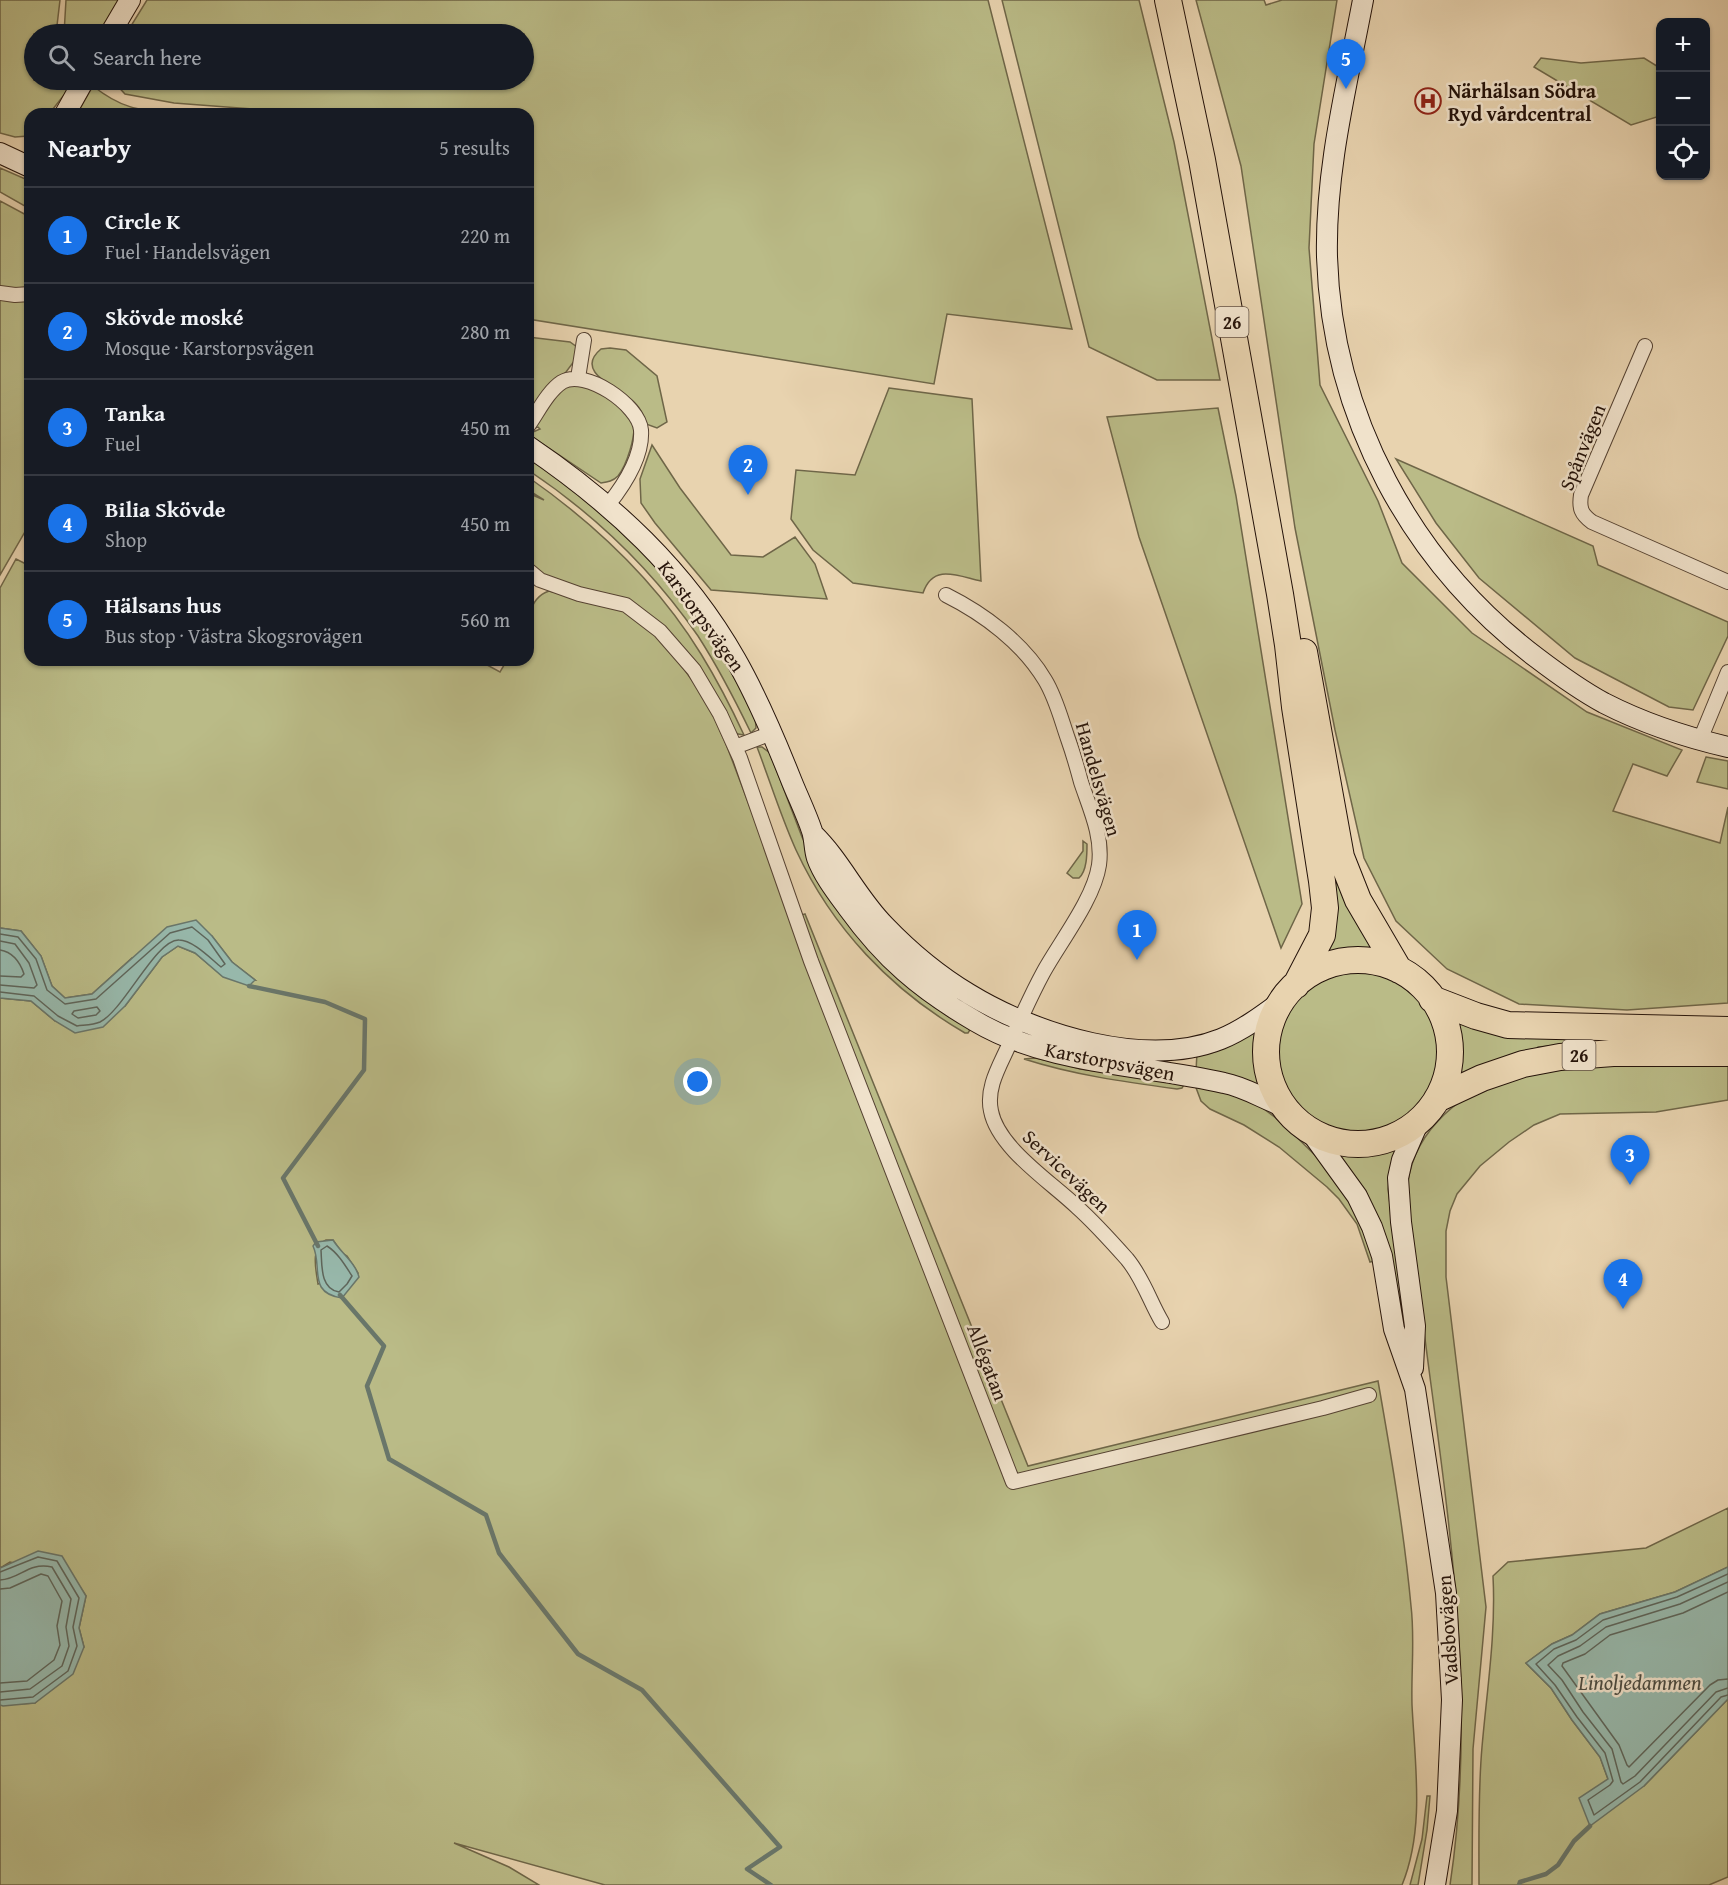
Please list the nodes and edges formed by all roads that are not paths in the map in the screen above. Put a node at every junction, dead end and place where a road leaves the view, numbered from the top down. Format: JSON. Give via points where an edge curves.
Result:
{"nodes":[{"id":1,"x":130,"y":0,"type":"edge"},
{"id":2,"x":1168,"y":0,"type":"edge"},
{"id":3,"x":1183,"y":0,"type":"edge"},
{"id":4,"x":1363,"y":0,"type":"edge"},
{"id":5,"x":116,"y":24,"type":"edge"},
{"id":6,"x":78,"y":90,"type":"edge"},
{"id":7,"x":68,"y":108,"type":"edge"},
{"id":8,"x":0,"y":153,"type":"edge"},
{"id":9,"x":24,"y":159,"type":"edge"},
{"id":10,"x":0,"y":293,"type":"edge"},
{"id":11,"x":24,"y":294,"type":"edge"},
{"id":12,"x":584,"y":340,"type":"dead end"},
{"id":13,"x":1645,"y":346,"type":"dead end"},
{"id":14,"x":578,"y":378,"type":"junction"},
{"id":15,"x":534,"y":418,"type":"edge"},
{"id":16,"x":534,"y":450,"type":"edge"},
{"id":17,"x":608,"y":505,"type":"junction"},
{"id":18,"x":534,"y":575,"type":"edge"},
{"id":19,"x":1728,"y":582,"type":"edge"},
{"id":20,"x":946,"y":595,"type":"dead end"},
{"id":21,"x":1728,"y":672,"type":"edge"},
{"id":22,"x":1724,"y":693,"type":"edge"},
{"id":23,"x":772,"y":733,"type":"junction"},
{"id":24,"x":1700,"y":740,"type":"junction"},
{"id":25,"x":735,"y":747,"type":"junction"},
{"id":26,"x":1728,"y":747,"type":"edge"},
{"id":27,"x":813,"y":834,"type":"junction"},
{"id":28,"x":1399,"y":970,"type":"junction"},
{"id":29,"x":1289,"y":993,"type":"junction"},
{"id":30,"x":1432,"y":999,"type":"junction"},
{"id":31,"x":1021,"y":1020,"type":"junction"},
{"id":32,"x":1728,"y":1030,"type":"edge"},
{"id":33,"x":1012,"y":1038,"type":"junction"},
{"id":34,"x":1728,"y":1053,"type":"edge"},
{"id":35,"x":1437,"y":1099,"type":"junction"},
{"id":36,"x":1284,"y":1106,"type":"junction"},
{"id":37,"x":1419,"y":1121,"type":"junction"},
{"id":38,"x":1310,"y":1131,"type":"junction"},
{"id":39,"x":1162,"y":1322,"type":"dead end"},
{"id":40,"x":1412,"y":1377,"type":"junction"},
{"id":41,"x":1369,"y":1395,"type":"dead end"},
{"id":42,"x":1435,"y":1885,"type":"edge"}],
"edges":[{"from":1,"to":5,"type":"main road"},
{"from":2,"to":29,"type":"highway","number":"26","via":[[1204,171],[1276,570],[1322,881],[1322,935]]},
{"from":3,"to":28,"type":"highway","number":"26","via":[[1226,210],[1341,857],[1358,900]]},
{"from":4,"to":24,"type":"main road","via":[[1331,181],[1328,259],[1335,331],[1344,373],[1369,447],[1411,525],[1436,561],[1513,640],[1602,702]]},
{"from":6,"to":7,"type":"main road"},
{"from":8,"to":9,"type":"main road"},
{"from":10,"to":11,"type":"street"},
{"from":12,"to":14,"type":"street"},
{"from":13,"to":19,"type":"street","name":"Spånvägen","via":[[1581,495],[1583,516]]},
{"from":14,"to":15,"type":"street","via":[[568,379],[555,388]]},
{"from":14,"to":17,"type":"street","via":[[622,401],[640,422],[641,439],[634,463]]},
{"from":16,"to":17,"type":"main road","name":"Karstorpsvägen"},
{"from":17,"to":23,"type":"main road","name":"Karstorpsvägen","via":[[672,569],[694,597],[736,659]]},
{"from":18,"to":25,"type":"street","via":[[579,594],[626,605],[660,631],[694,670]]},
{"from":20,"to":31,"type":"street","name":"Handelsvägen","via":[[968,606],[1007,637],[1029,657],[1045,680],[1092,810],[1099,844],[1094,884]]},
{"from":21,"to":22,"type":"street"},
{"from":22,"to":24,"type":"street"},
{"from":23,"to":25,"type":"street"},
{"from":23,"to":27,"type":"main road","name":"Karstorpsvägen"},
{"from":24,"to":26,"type":"main road"},
{"from":25,"to":41,"type":"street","name":"Allégatan","via":[[811,961],[1013,1482]]},
{"from":27,"to":31,"type":"main road","name":"Karstorpsvägen","via":[[829,849],[864,902],[909,950],[970,995]]},
{"from":27,"to":33,"type":"main road","name":"Karstorpsvägen","via":[[817,858],[871,940],[940,1000]]},
{"from":28,"to":29,"type":"highway","number":"26","via":[[1369,961],[1337,963],[1322,968]]},
{"from":28,"to":30,"type":"highway","number":"26"},
{"from":29,"to":31,"type":"main road","name":"Karstorpsvägen","via":[[1258,1020],[1222,1039],[1192,1048],[1114,1047]]},
{"from":29,"to":36,"type":"highway","number":"26","via":[[1270,1026],[1266,1053],[1271,1081]]},
{"from":30,"to":32,"type":"highway","number":"26","via":[[1508,1025]]},
{"from":30,"to":35,"type":"highway","number":"26","via":[[1445,1022],[1450,1048],[1447,1074]]},
{"from":31,"to":33,"type":"street","name":"Handelsvägen"},
{"from":33,"to":36,"type":"main road","name":"Karstorpsvägen","via":[[1065,1056],[1226,1083]]},
{"from":33,"to":39,"type":"street","name":"Servicevägen","via":[[991,1088],[994,1123],[1020,1156],[1091,1220],[1129,1262]]},
{"from":34,"to":35,"type":"highway","number":"26","via":[[1560,1057],[1482,1078]]},
{"from":35,"to":37,"type":"highway","number":"26"},
{"from":36,"to":38,"type":"highway","number":"26"},
{"from":37,"to":38,"type":"highway","number":"26","via":[[1389,1139],[1366,1144],[1343,1143]]},
{"from":37,"to":40,"type":"main road","name":"Vadsbovägen","via":[[1398,1178],[1415,1326]]},
{"from":38,"to":40,"type":"main road","name":"Vadsbovägen","via":[[1357,1196],[1372,1227],[1382,1256],[1394,1329]]},
{"from":40,"to":42,"type":"main road","name":"Vadsbovägen","via":[[1446,1593],[1452,1700],[1447,1811]]}]}
